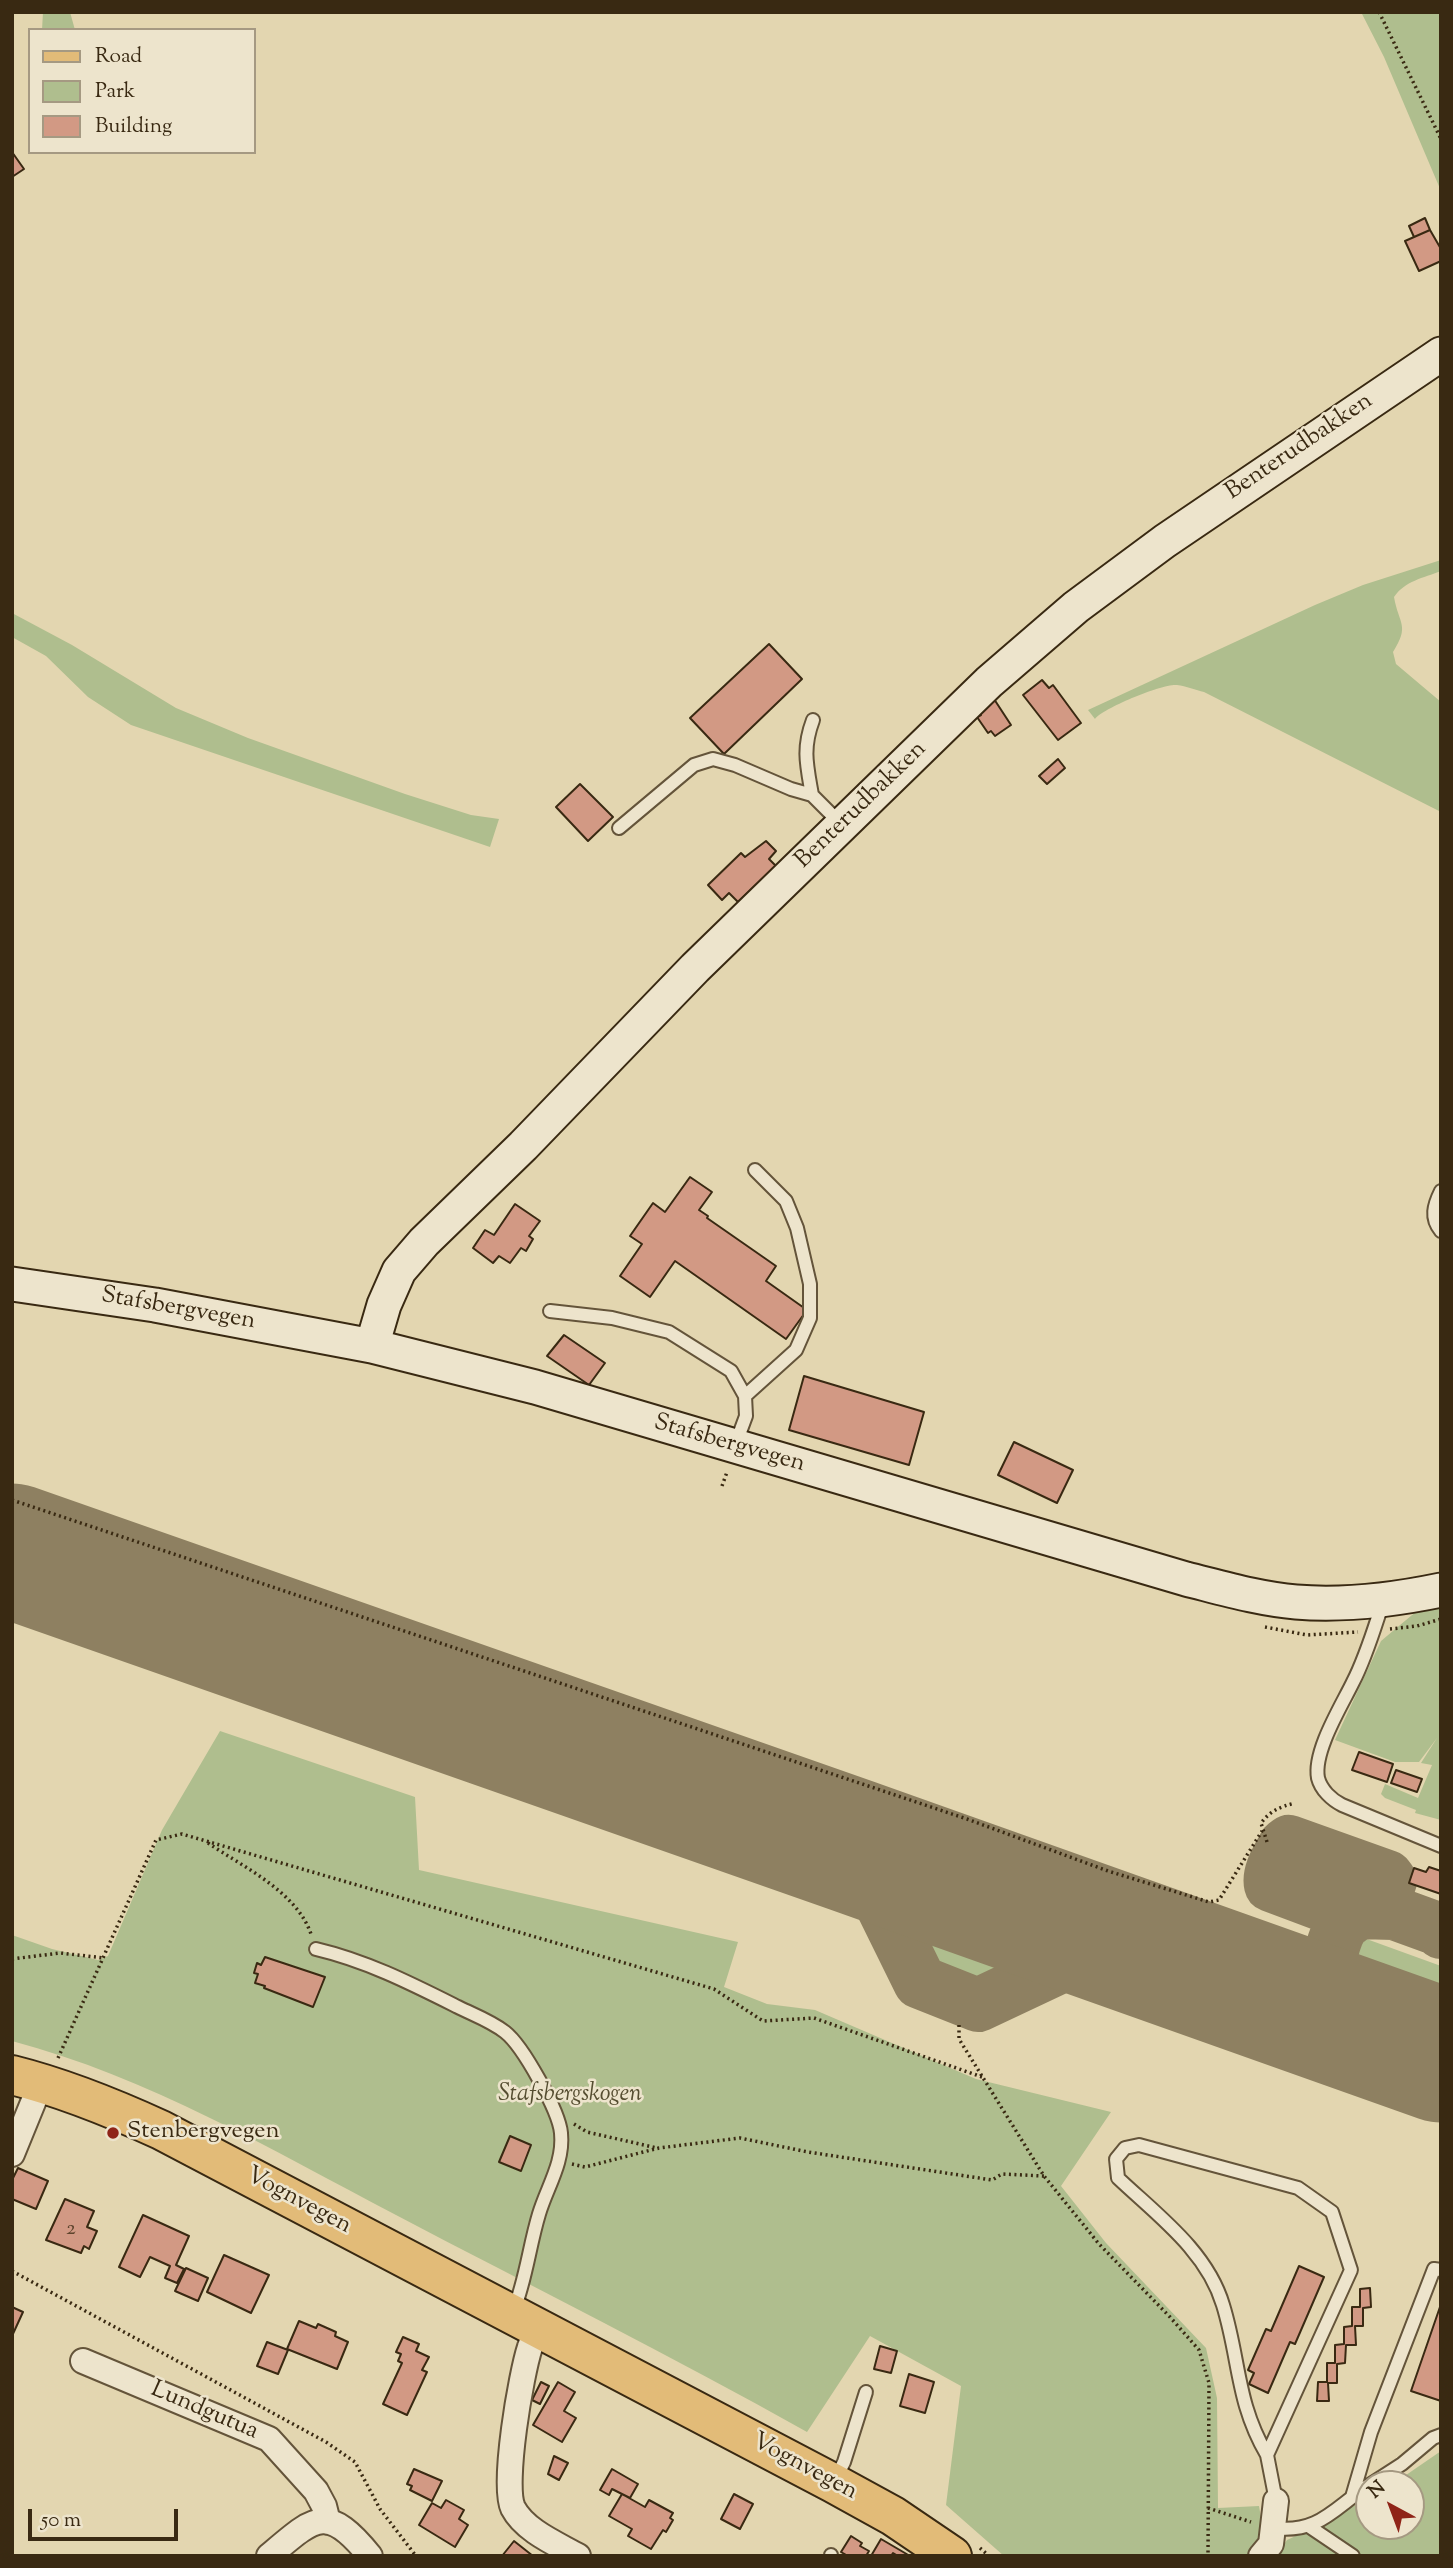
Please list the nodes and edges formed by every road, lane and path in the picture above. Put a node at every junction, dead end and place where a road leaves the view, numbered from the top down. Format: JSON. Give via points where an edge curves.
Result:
{"nodes":[{"id":1,"x":1379,"y":12,"type":"edge"},
{"id":2,"x":1441,"y":139,"type":"edge"},
{"id":3,"x":1441,"y":354,"type":"edge"},
{"id":4,"x":813,"y":720,"type":"dead end"},
{"id":5,"x":812,"y":795,"type":"junction"},
{"id":6,"x":842,"y":826,"type":"junction"},
{"id":7,"x":619,"y":828,"type":"dead end"},
{"id":8,"x":755,"y":1170,"type":"dead end"},
{"id":9,"x":1441,"y":1191,"type":"edge"},
{"id":10,"x":1441,"y":1231,"type":"edge"},
{"id":11,"x":12,"y":1284,"type":"edge"},
{"id":12,"x":550,"y":1311,"type":"dead end"},
{"id":13,"x":372,"y":1346,"type":"junction"},
{"id":14,"x":746,"y":1396,"type":"junction"},
{"id":15,"x":734,"y":1447,"type":"junction"},
{"id":16,"x":12,"y":1500,"type":"edge"},
{"id":17,"x":1441,"y":1590,"type":"edge"},
{"id":18,"x":1383,"y":1601,"type":"junction"},
{"id":19,"x":1295,"y":1803,"type":"dead end"},
{"id":20,"x":1262,"y":1831,"type":"junction"},
{"id":21,"x":204,"y":1840,"type":"junction"},
{"id":22,"x":1267,"y":1842,"type":"dead end"},
{"id":23,"x":1441,"y":1846,"type":"edge"},
{"id":24,"x":316,"y":1949,"type":"joint"},
{"id":25,"x":104,"y":1958,"type":"junction"},
{"id":26,"x":12,"y":1959,"type":"edge"},
{"id":27,"x":959,"y":2025,"type":"dead end"},
{"id":28,"x":37,"y":2073,"type":"edge"},
{"id":29,"x":982,"y":2077,"type":"junction"},
{"id":30,"x":559,"y":2119,"type":"junction"},
{"id":31,"x":659,"y":2148,"type":"junction"},
{"id":32,"x":12,"y":2154,"type":"edge"},
{"id":33,"x":560,"y":2161,"type":"junction"},
{"id":34,"x":1044,"y":2176,"type":"junction"},
{"id":35,"x":1441,"y":2270,"type":"edge"},
{"id":36,"x":526,"y":2321,"type":"junction"},
{"id":37,"x":83,"y":2361,"type":"dead end"},
{"id":38,"x":866,"y":2392,"type":"dead end"},
{"id":39,"x":1441,"y":2435,"type":"edge"},
{"id":40,"x":1267,"y":2455,"type":"junction"},
{"id":41,"x":1393,"y":2470,"type":"edge"},
{"id":42,"x":833,"y":2483,"type":"junction"},
{"id":43,"x":1355,"y":2495,"type":"edge"},
{"id":44,"x":1352,"y":2497,"type":"junction"},
{"id":45,"x":1276,"y":2501,"type":"joint"},
{"id":46,"x":1208,"y":2508,"type":"junction"},
{"id":47,"x":328,"y":2522,"type":"junction"},
{"id":48,"x":1310,"y":2527,"type":"junction"},
{"id":49,"x":1273,"y":2528,"type":"junction"},
{"id":50,"x":269,"y":2556,"type":"edge"},
{"id":51,"x":370,"y":2556,"type":"edge"},
{"id":52,"x":578,"y":2556,"type":"edge"},
{"id":53,"x":952,"y":2556,"type":"edge"},
{"id":54,"x":1208,"y":2556,"type":"edge"},
{"id":55,"x":1261,"y":2556,"type":"edge"},
{"id":56,"x":1353,"y":2556,"type":"edge"}],
"edges":[{"from":1,"to":2,"type":"path"},
{"from":3,"to":6,"type":"main road","name":"Benterudbakken","via":[[1259,475],[1076,607],[989,682]]},
{"from":4,"to":5,"type":"lane","via":[[805,740]]},
{"from":5,"to":6,"type":"lane"},
{"from":5,"to":7,"type":"lane","via":[[713,759],[694,765]]},
{"from":6,"to":13,"type":"main road","name":"Benterudbakken","via":[[424,1242],[400,1271]]},
{"from":8,"to":14,"type":"lane","via":[[786,1200],[797,1228],[810,1284],[810,1318],[796,1350]]},
{"from":9,"to":10,"type":"lane","via":[[1433,1213]]},
{"from":11,"to":13,"type":"main road","name":"Stafsbergvegen","via":[[155,1305]]},
{"from":12,"to":14,"type":"lane","via":[[612,1318],[669,1332],[731,1371]]},
{"from":13,"to":15,"type":"main road","name":"Stafsbergvegen","via":[[536,1387]]},
{"from":14,"to":15,"type":"lane","via":[[746,1416]]},
{"from":15,"to":18,"type":"main road","name":"Stafsbergvegen","via":[[1244,1594],[1296,1602]]},
{"from":16,"to":20,"type":"path","via":[[1209,1902],[1219,1900]]},
{"from":17,"to":18,"type":"main road","name":"Stafsbergvegen"},
{"from":18,"to":23,"type":"lane","via":[[1358,1671],[1331,1725],[1318,1778],[1329,1798]]},
{"from":19,"to":20,"type":"path","via":[[1268,1813]]},
{"from":20,"to":22,"type":"path"},
{"from":21,"to":24,"type":"path","via":[[287,1898],[308,1925]]},
{"from":21,"to":25,"type":"path","via":[[182,1834],[156,1840]]},
{"from":21,"to":29,"type":"path","via":[[714,1989],[763,2021],[814,2018]]},
{"from":24,"to":30,"type":"lane","via":[[405,1980],[501,2029],[517,2045]]},
{"from":25,"to":26,"type":"path","via":[[60,1953]]},
{"from":25,"to":28,"type":"path"},
{"from":27,"to":29,"type":"path","via":[[959,2039]]},
{"from":28,"to":32,"type":"street"},
{"from":28,"to":36,"type":"main road","name":"Vognvegen","via":[[161,2130]]},
{"from":29,"to":34,"type":"path"},
{"from":30,"to":31,"type":"path","via":[[587,2132]]},
{"from":30,"to":33,"type":"lane"},
{"from":31,"to":33,"type":"path","via":[[585,2167]]},
{"from":31,"to":34,"type":"path","via":[[740,2138],[992,2180],[1002,2174]]},
{"from":33,"to":36,"type":"lane","via":[[539,2214],[522,2292]]},
{"from":34,"to":46,"type":"path","via":[[1099,2244],[1199,2350],[1209,2383]]},
{"from":35,"to":44,"type":"lane","via":[[1434,2269],[1379,2411]]},
{"from":36,"to":42,"type":"main road","name":"Vognvegen"},
{"from":36,"to":52,"type":"street","via":[[530,2346],[520,2390],[510,2500],[522,2521]]},
{"from":37,"to":47,"type":"street","name":"Lundgutua","via":[[269,2439],[316,2491]]},
{"from":38,"to":42,"type":"lane"},
{"from":39,"to":41,"type":"lane"},
{"from":40,"to":40,"type":"lane","via":[[1351,2270],[1332,2212],[1298,2188],[1139,2145],[1125,2148],[1116,2159],[1118,2178],[1197,2254],[1223,2304],[1240,2389]]},
{"from":40,"to":45,"type":"lane"},
{"from":42,"to":53,"type":"main road","name":"Vognvegen"},
{"from":43,"to":44,"type":"lane"},
{"from":44,"to":48,"type":"lane"},
{"from":45,"to":49,"type":"street"},
{"from":46,"to":49,"type":"path"},
{"from":46,"to":54,"type":"path"},
{"from":47,"to":50,"type":"street","via":[[306,2526]]},
{"from":47,"to":51,"type":"street","via":[[346,2529]]},
{"from":48,"to":49,"type":"lane"},
{"from":48,"to":56,"type":"lane"},
{"from":49,"to":55,"type":"street","via":[[1271,2544]]}]}
